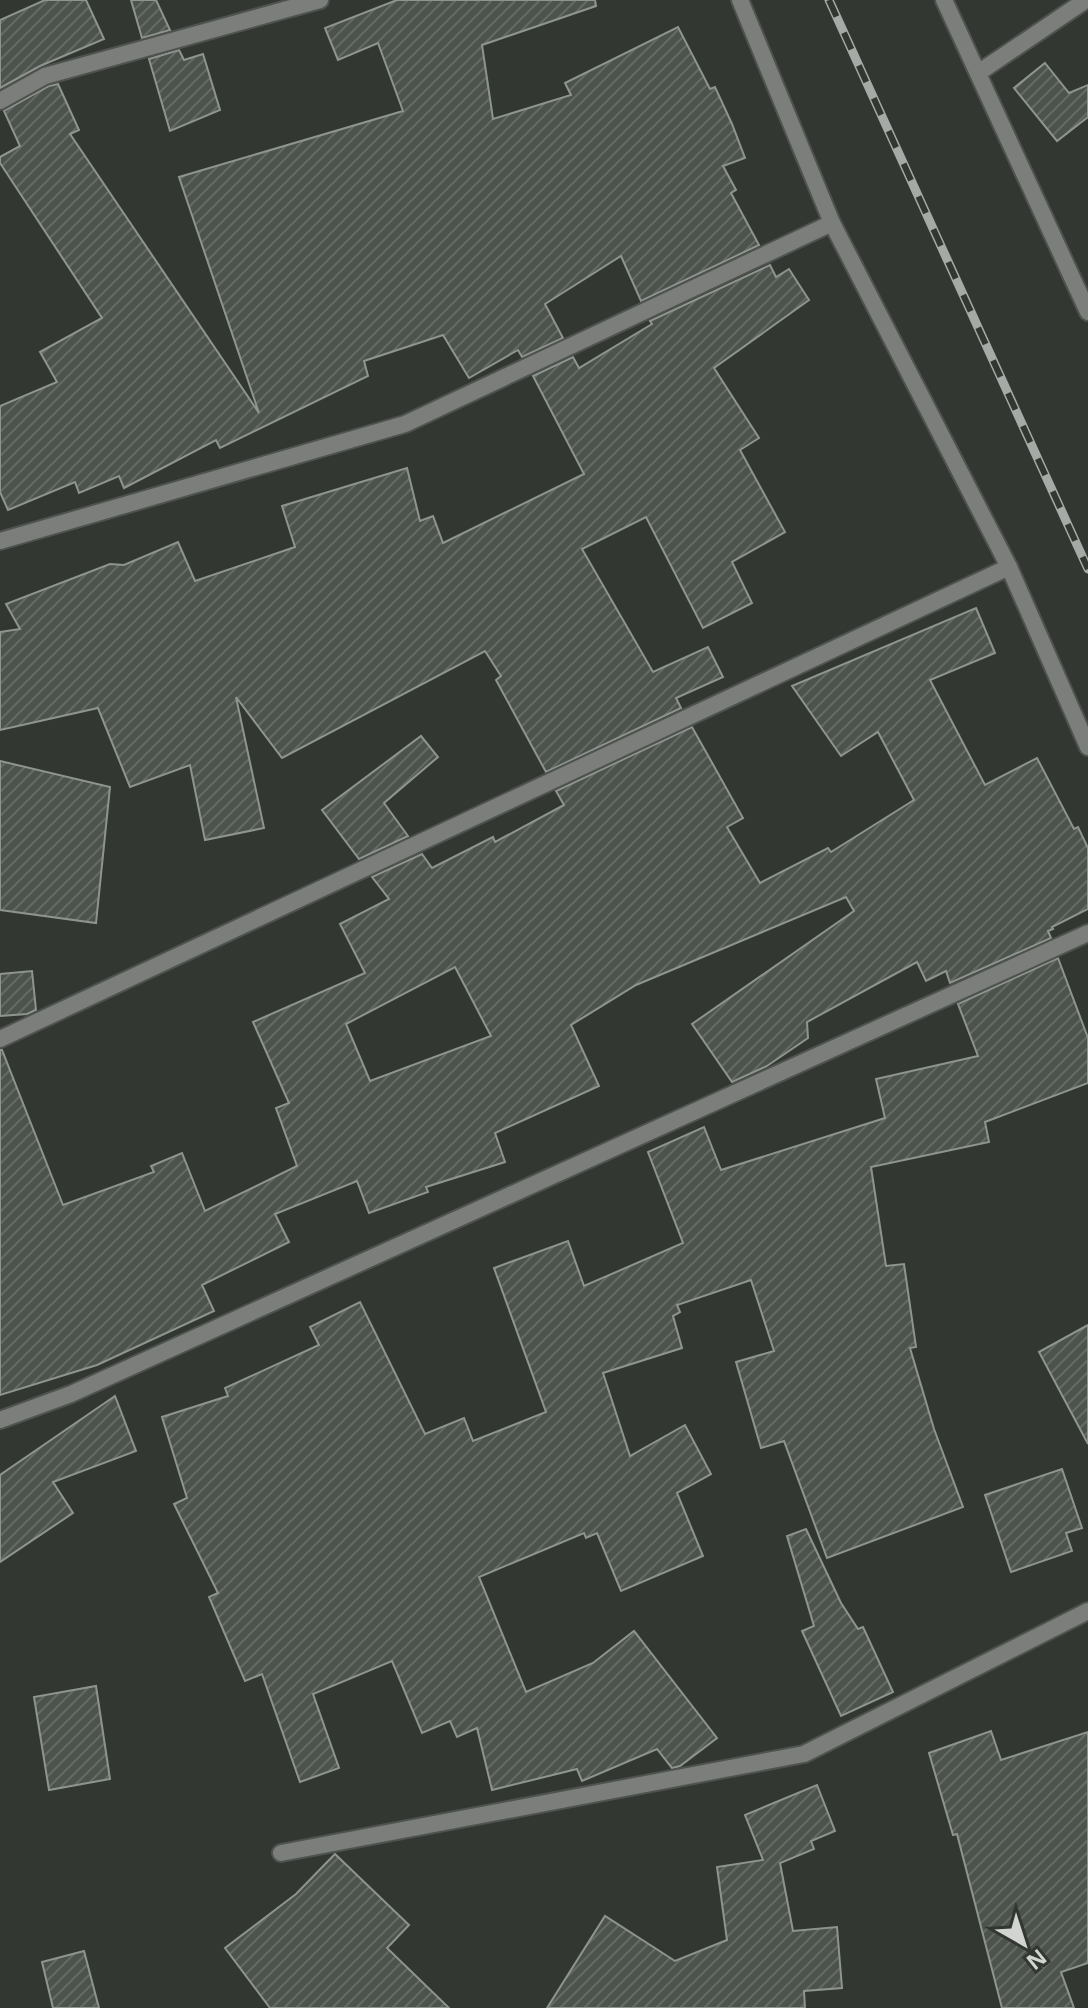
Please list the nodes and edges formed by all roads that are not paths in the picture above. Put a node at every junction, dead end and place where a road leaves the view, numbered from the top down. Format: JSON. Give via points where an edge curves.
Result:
{"nodes":[{"id":1,"x":320,"y":0,"type":"edge"},
{"id":2,"x":740,"y":0,"type":"edge"},
{"id":3,"x":944,"y":0,"type":"edge"},
{"id":4,"x":1086,"y":0,"type":"edge"},
{"id":5,"x":978,"y":73,"type":"junction"},
{"id":6,"x":0,"y":101,"type":"edge"},
{"id":7,"x":832,"y":223,"type":"junction"},
{"id":8,"x":1088,"y":312,"type":"edge"},
{"id":9,"x":0,"y":541,"type":"edge"},
{"id":10,"x":1009,"y":567,"type":"junction"},
{"id":11,"x":1088,"y":747,"type":"edge"},
{"id":12,"x":1088,"y":933,"type":"edge"},
{"id":13,"x":0,"y":1039,"type":"edge"},
{"id":14,"x":0,"y":1420,"type":"edge"},
{"id":15,"x":1088,"y":1611,"type":"edge"},
{"id":16,"x":281,"y":1853,"type":"dead end"}],
"edges":[{"from":1,"to":6,"type":"street","via":[[45,76]]},
{"from":2,"to":7,"type":"street"},
{"from":3,"to":5,"type":"street"},
{"from":4,"to":5,"type":"street"},
{"from":5,"to":8,"type":"street"},
{"from":7,"to":9,"type":"street","via":[[405,424]]},
{"from":7,"to":10,"type":"street"},
{"from":10,"to":11,"type":"street"},
{"from":10,"to":13,"type":"street"},
{"from":12,"to":14,"type":"street","via":[[71,1394]]},
{"from":15,"to":16,"type":"street","via":[[804,1754]]}]}
